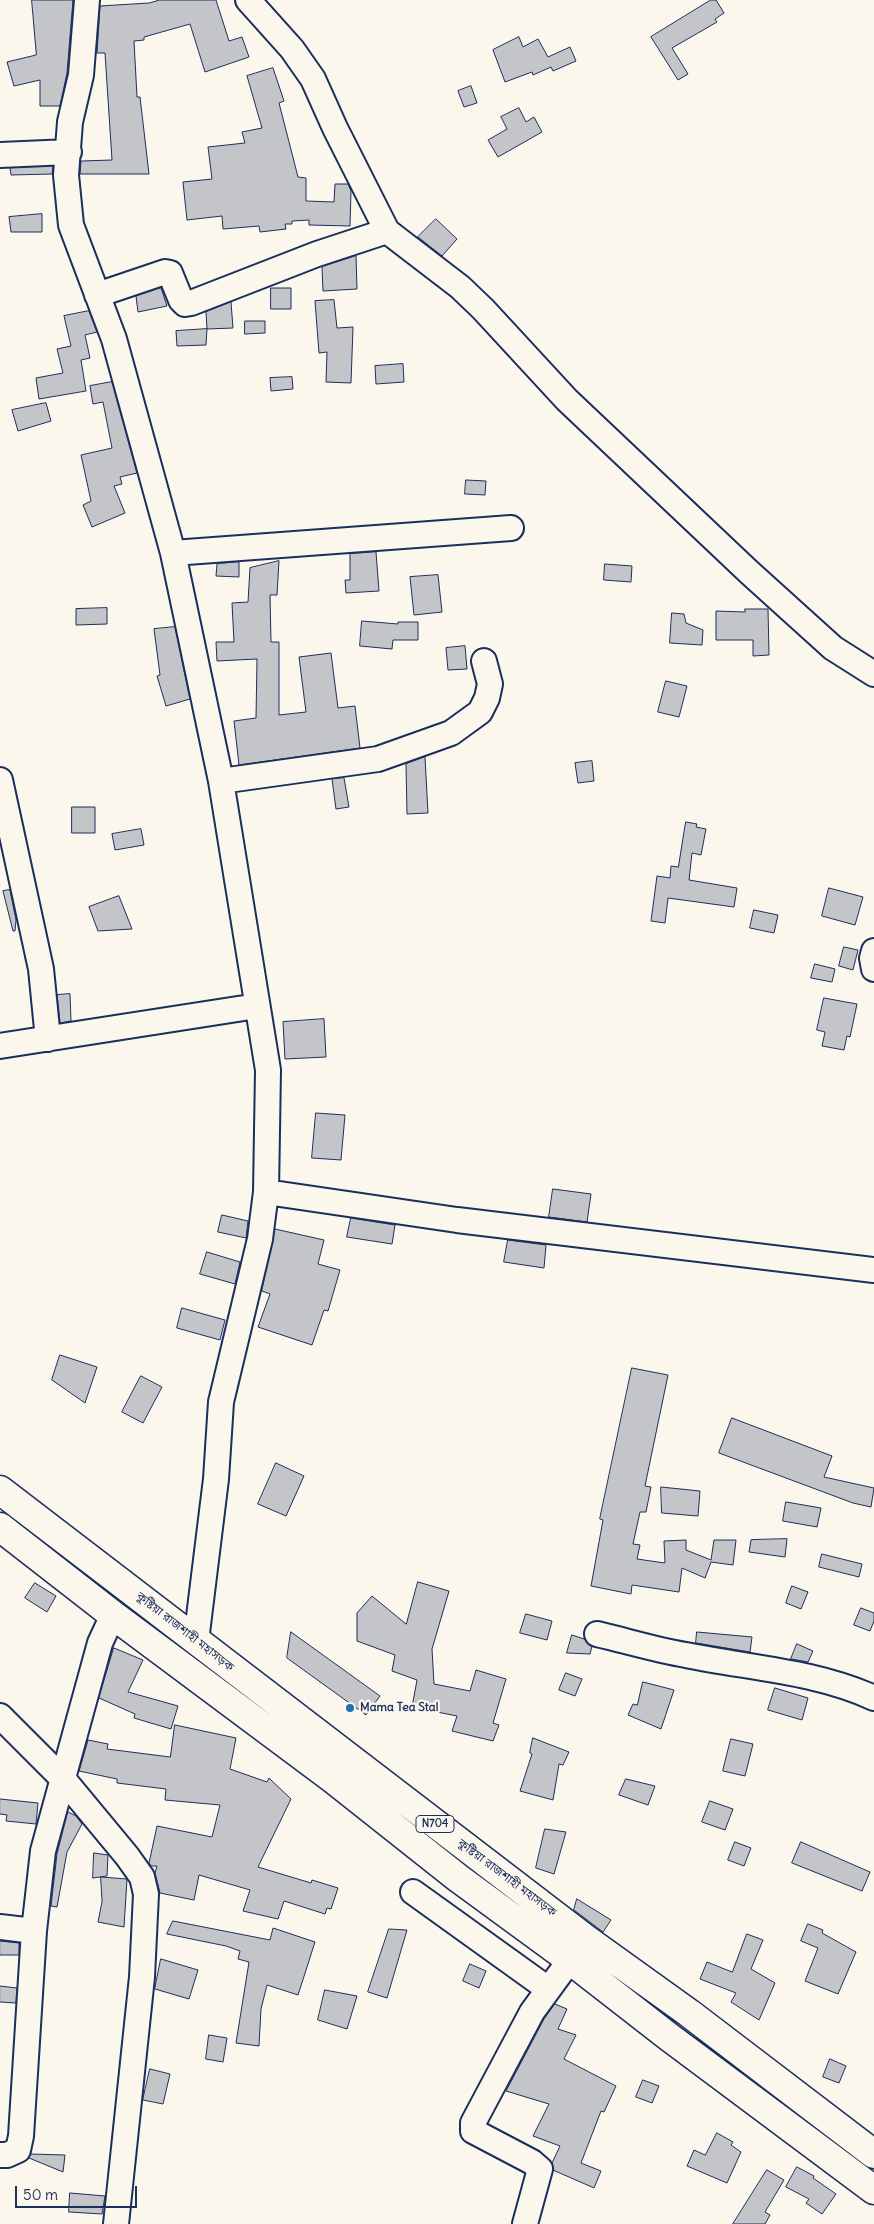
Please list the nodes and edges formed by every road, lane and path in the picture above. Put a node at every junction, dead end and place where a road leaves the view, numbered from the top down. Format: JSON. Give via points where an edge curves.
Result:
{"nodes":[{"id":1,"x":87,"y":0,"type":"edge"},
{"id":2,"x":248,"y":0,"type":"edge"},
{"id":3,"x":68,"y":152,"type":"junction"},
{"id":4,"x":0,"y":155,"type":"edge"},
{"id":5,"x":387,"y":231,"type":"junction"},
{"id":6,"x":97,"y":295,"type":"junction"},
{"id":7,"x":511,"y":528,"type":"dead end"},
{"id":8,"x":173,"y":553,"type":"junction"},
{"id":9,"x":484,"y":661,"type":"dead end"},
{"id":10,"x":874,"y":674,"type":"edge"},
{"id":11,"x":0,"y":780,"type":"edge"},
{"id":12,"x":221,"y":782,"type":"junction"},
{"id":13,"x":874,"y":951,"type":"edge"},
{"id":14,"x":874,"y":969,"type":"edge"},
{"id":15,"x":257,"y":1006,"type":"junction"},
{"id":16,"x":48,"y":1039,"type":"junction"},
{"id":17,"x":0,"y":1046,"type":"edge"},
{"id":18,"x":266,"y":1192,"type":"junction"},
{"id":19,"x":874,"y":1270,"type":"edge"},
{"id":20,"x":0,"y":1490,"type":"edge"},
{"id":21,"x":0,"y":1527,"type":"edge"},
{"id":22,"x":52,"y":1529,"type":"junction"},
{"id":23,"x":31,"y":1550,"type":"junction"},
{"id":24,"x":113,"y":1615,"type":"junction"},
{"id":25,"x":597,"y":1634,"type":"dead end"},
{"id":26,"x":196,"y":1641,"type":"junction"},
{"id":27,"x":874,"y":1698,"type":"edge"},
{"id":28,"x":0,"y":1716,"type":"edge"},
{"id":29,"x":352,"y":1759,"type":"junction"},
{"id":30,"x":333,"y":1779,"type":"junction"},
{"id":31,"x":64,"y":1780,"type":"junction"},
{"id":32,"x":413,"y":1892,"type":"dead end"},
{"id":33,"x":0,"y":1927,"type":"edge"},
{"id":34,"x":34,"y":1931,"type":"junction"},
{"id":35,"x":570,"y":1960,"type":"junction"},
{"id":36,"x":548,"y":1989,"type":"junction"},
{"id":37,"x":689,"y":2013,"type":"junction"},
{"id":38,"x":669,"y":2037,"type":"junction"},
{"id":39,"x":0,"y":2154,"type":"edge"},
{"id":40,"x":874,"y":2154,"type":"edge"},
{"id":41,"x":874,"y":2190,"type":"edge"},
{"id":42,"x":116,"y":2224,"type":"edge"},
{"id":43,"x":525,"y":2224,"type":"edge"}],
"edges":[{"from":1,"to":3,"type":"street","via":[[81,75],[70,122]]},
{"from":2,"to":5,"type":"street","via":[[292,49],[313,79]]},
{"from":3,"to":4,"type":"street"},
{"from":3,"to":6,"type":"street","via":[[66,175],[71,225]]},
{"from":5,"to":6,"type":"street","via":[[317,254],[191,303],[181,300],[170,273],[165,272]]},
{"from":5,"to":10,"type":"street","via":[[471,298],[566,400],[750,573],[833,648]]},
{"from":6,"to":8,"type":"street","via":[[114,339]]},
{"from":7,"to":8,"type":"street"},
{"from":8,"to":12,"type":"street"},
{"from":9,"to":12,"type":"street","via":[[490,684],[487,698],[480,712],[451,733],[378,759]]},
{"from":11,"to":16,"type":"street","via":[[41,969]]},
{"from":12,"to":15,"type":"street"},
{"from":13,"to":14,"type":"street"},
{"from":15,"to":16,"type":"street"},
{"from":15,"to":18,"type":"street","via":[[268,1070]]},
{"from":16,"to":17,"type":"street"},
{"from":18,"to":19,"type":"street","via":[[457,1220]]},
{"from":18,"to":26,"type":"street","via":[[260,1240],[222,1402]]},
{"from":20,"to":22,"type":"highway","name":"কুষ্টিয়া রাজশাহী মহাসড়ক","number":"N704"},
{"from":21,"to":23,"type":"highway","number":"N704"},
{"from":22,"to":23,"type":"highway"},
{"from":22,"to":26,"type":"highway","name":"কুষ্টিয়া রাজশাহী মহাসড়ক","number":"N704"},
{"from":23,"to":24,"type":"highway","number":"N704"},
{"from":24,"to":30,"type":"highway","number":"N704"},
{"from":24,"to":31,"type":"street","via":[[100,1643]]},
{"from":25,"to":27,"type":"street","via":[[684,1655],[809,1677],[855,1689]]},
{"from":26,"to":29,"type":"highway","name":"কুষ্টিয়া রাজশাহী মহাসড়ক","number":"N704"},
{"from":28,"to":31,"type":"street"},
{"from":29,"to":30,"type":"highway"},
{"from":29,"to":37,"type":"highway","name":"কুষ্টিয়া রাজশাহী মহাসড়ক","number":"N704","via":[[586,1939]]},
{"from":30,"to":35,"type":"highway","number":"N704","via":[[458,1878]]},
{"from":31,"to":34,"type":"street","via":[[43,1851]]},
{"from":31,"to":42,"type":"street","via":[[142,1876],[146,1894],[142,1977]]},
{"from":32,"to":36,"type":"street"},
{"from":33,"to":34,"type":"street"},
{"from":34,"to":39,"type":"street","via":[[21,2136],[18,2150]]},
{"from":35,"to":36,"type":"street"},
{"from":35,"to":38,"type":"highway","number":"N704"},
{"from":36,"to":43,"type":"street","via":[[532,2012],[473,2123],[473,2131],[540,2169]]},
{"from":37,"to":38,"type":"highway"},
{"from":37,"to":40,"type":"highway","name":"কুষ্টিয়া রাজশাহী মহাসড়ক","number":"N704"},
{"from":38,"to":41,"type":"highway","number":"N704"}]}
